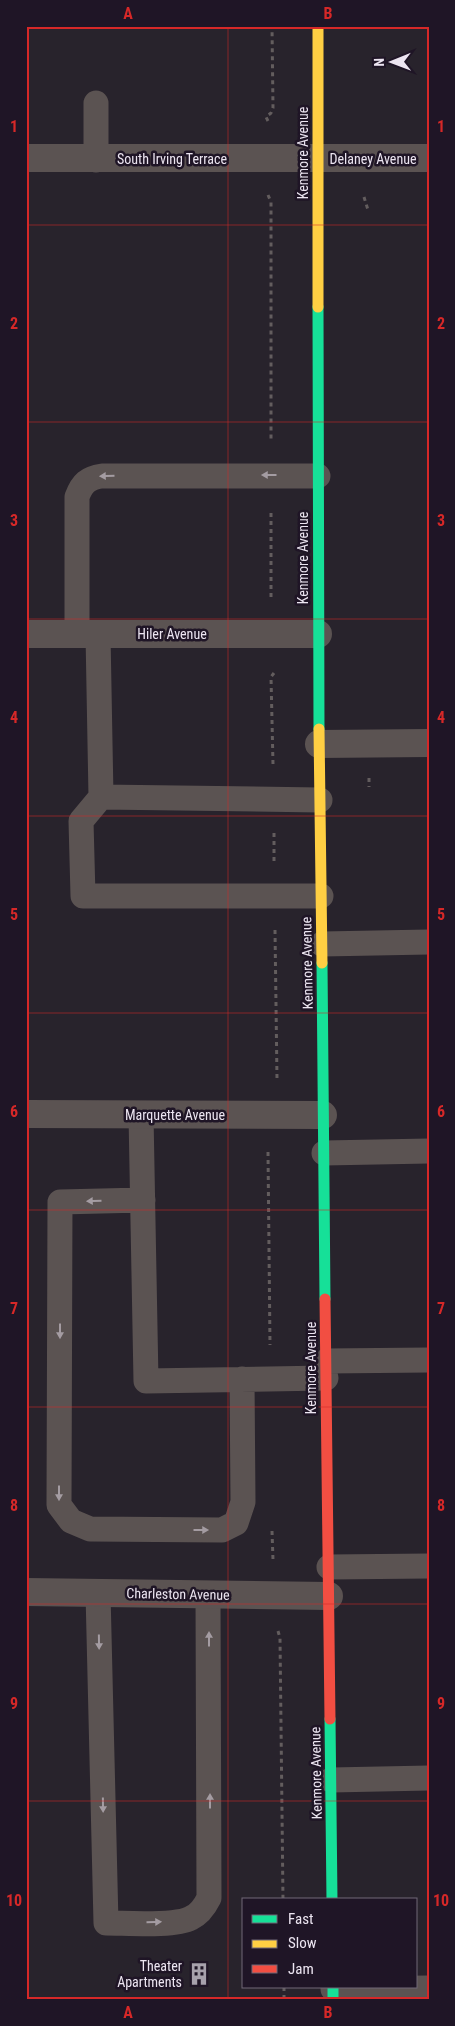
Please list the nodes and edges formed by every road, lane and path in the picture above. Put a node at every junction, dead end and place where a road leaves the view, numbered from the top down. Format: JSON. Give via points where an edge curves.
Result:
{"nodes":[{"id":1,"x":272,"y":26,"type":"edge"},
{"id":2,"x":318,"y":26,"type":"edge"},
{"id":3,"x":96,"y":102,"type":"dead end"},
{"id":4,"x":266,"y":117,"type":"dead end"},
{"id":5,"x":26,"y":158,"type":"edge"},
{"id":6,"x":429,"y":158,"type":"edge"},
{"id":7,"x":318,"y":159,"type":"junction"},
{"id":8,"x":96,"y":160,"type":"junction"},
{"id":9,"x":267,"y":194,"type":"dead end"},
{"id":10,"x":364,"y":197,"type":"dead end"},
{"id":11,"x":368,"y":210,"type":"dead end"},
{"id":12,"x":271,"y":475,"type":"junction"},
{"id":13,"x":318,"y":476,"type":"junction"},
{"id":14,"x":271,"y":600,"type":"dead end"},
{"id":15,"x":26,"y":634,"type":"edge"},
{"id":16,"x":87,"y":634,"type":"junction"},
{"id":17,"x":318,"y":634,"type":"junction"},
{"id":18,"x":274,"y":673,"type":"dead end"},
{"id":19,"x":271,"y":677,"type":"dead end"},
{"id":20,"x":429,"y":743,"type":"edge"},
{"id":21,"x":319,"y":744,"type":"junction"},
{"id":22,"x":100,"y":797,"type":"junction"},
{"id":23,"x":320,"y":800,"type":"junction"},
{"id":24,"x":321,"y":896,"type":"junction"},
{"id":25,"x":429,"y":942,"type":"edge"},
{"id":26,"x":322,"y":944,"type":"junction"},
{"id":27,"x":26,"y":1114,"type":"edge"},
{"id":28,"x":142,"y":1115,"type":"junction"},
{"id":29,"x":323,"y":1115,"type":"junction"},
{"id":30,"x":429,"y":1151,"type":"edge"},
{"id":31,"x":324,"y":1153,"type":"junction"},
{"id":32,"x":143,"y":1200,"type":"junction"},
{"id":33,"x":429,"y":1360,"type":"edge"},
{"id":34,"x":326,"y":1370,"type":"junction"},
{"id":35,"x":242,"y":1379,"type":"junction"},
{"id":36,"x":429,"y":1566,"type":"edge"},
{"id":37,"x":328,"y":1567,"type":"junction"},
{"id":38,"x":26,"y":1592,"type":"edge"},
{"id":39,"x":98,"y":1593,"type":"junction"},
{"id":40,"x":208,"y":1594,"type":"junction"},
{"id":41,"x":329,"y":1596,"type":"junction"},
{"id":42,"x":277,"y":1634,"type":"dead end"},
{"id":43,"x":429,"y":1778,"type":"edge"},
{"id":44,"x":331,"y":1780,"type":"junction"},
{"id":45,"x":283,"y":1898,"type":"edge"},
{"id":46,"x":332,"y":1898,"type":"edge"},
{"id":47,"x":429,"y":1988,"type":"edge"},
{"id":48,"x":333,"y":1992,"type":"edge"}],
"edges":[{"from":1,"to":4,"type":"path","via":[[272,108]]},
{"from":2,"to":7,"type":"main road","name":"Kenmore Avenue"},
{"from":3,"to":8,"type":"lane"},
{"from":5,"to":8,"type":"street","name":"South Irving Terrace"},
{"from":6,"to":7,"type":"street","name":"Delaney Avenue"},
{"from":7,"to":8,"type":"street","name":"South Irving Terrace"},
{"from":7,"to":13,"type":"main road","name":"Kenmore Avenue"},
{"from":9,"to":12,"type":"path","via":[[271,202]]},
{"from":10,"to":11,"type":"path"},
{"from":12,"to":13,"type":"lane"},
{"from":12,"to":14,"type":"path"},
{"from":12,"to":16,"type":"lane","one_way":true,"via":[[102,476],[87,480],[77,497]]},
{"from":13,"to":17,"type":"main road","name":"Kenmore Avenue"},
{"from":15,"to":16,"type":"street","name":"Hiler Avenue"},
{"from":16,"to":17,"type":"street","name":"Hiler Avenue"},
{"from":16,"to":22,"type":"lane"},
{"from":17,"to":21,"type":"main road","name":"Kenmore Avenue"},
{"from":18,"to":19,"type":"path"},
{"from":20,"to":21,"type":"street"},
{"from":21,"to":23,"type":"main road","name":"Kenmore Avenue"},
{"from":22,"to":23,"type":"lane"},
{"from":22,"to":24,"type":"lane","via":[[81,822],[83,896]]},
{"from":23,"to":24,"type":"main road","name":"Kenmore Avenue"},
{"from":24,"to":26,"type":"main road","name":"Kenmore Avenue"},
{"from":25,"to":26,"type":"lane"},
{"from":26,"to":29,"type":"main road","name":"Kenmore Avenue"},
{"from":27,"to":28,"type":"street","name":"Marquette Avenue"},
{"from":28,"to":29,"type":"street","name":"Marquette Avenue"},
{"from":28,"to":32,"type":"lane"},
{"from":29,"to":31,"type":"main road","name":"Kenmore Avenue"},
{"from":30,"to":31,"type":"lane"},
{"from":31,"to":34,"type":"main road","name":"Kenmore Avenue"},
{"from":32,"to":35,"type":"lane","via":[[146,1381]]},
{"from":32,"to":35,"type":"lane","one_way":true,"via":[[60,1202],[59,1505],[72,1521],[90,1529],[222,1530],[236,1523],[243,1502]]},
{"from":33,"to":34,"type":"lane"},
{"from":34,"to":35,"type":"lane"},
{"from":34,"to":37,"type":"main road","name":"Kenmore Avenue"},
{"from":36,"to":37,"type":"lane"},
{"from":37,"to":41,"type":"main road","name":"Kenmore Avenue"},
{"from":38,"to":39,"type":"street","name":"Charleston Avenue"},
{"from":39,"to":40,"type":"street","name":"Charleston Avenue"},
{"from":39,"to":40,"type":"lane","one_way":true,"via":[[106,1923],[180,1922],[203,1910],[209,1898]]},
{"from":40,"to":41,"type":"street","name":"Charleston Avenue"},
{"from":41,"to":44,"type":"main road","name":"Kenmore Avenue"},
{"from":42,"to":45,"type":"path","via":[[280,1638]]},
{"from":43,"to":44,"type":"lane"},
{"from":44,"to":46,"type":"main road","name":"Kenmore Avenue"},
{"from":47,"to":48,"type":"lane"}]}
